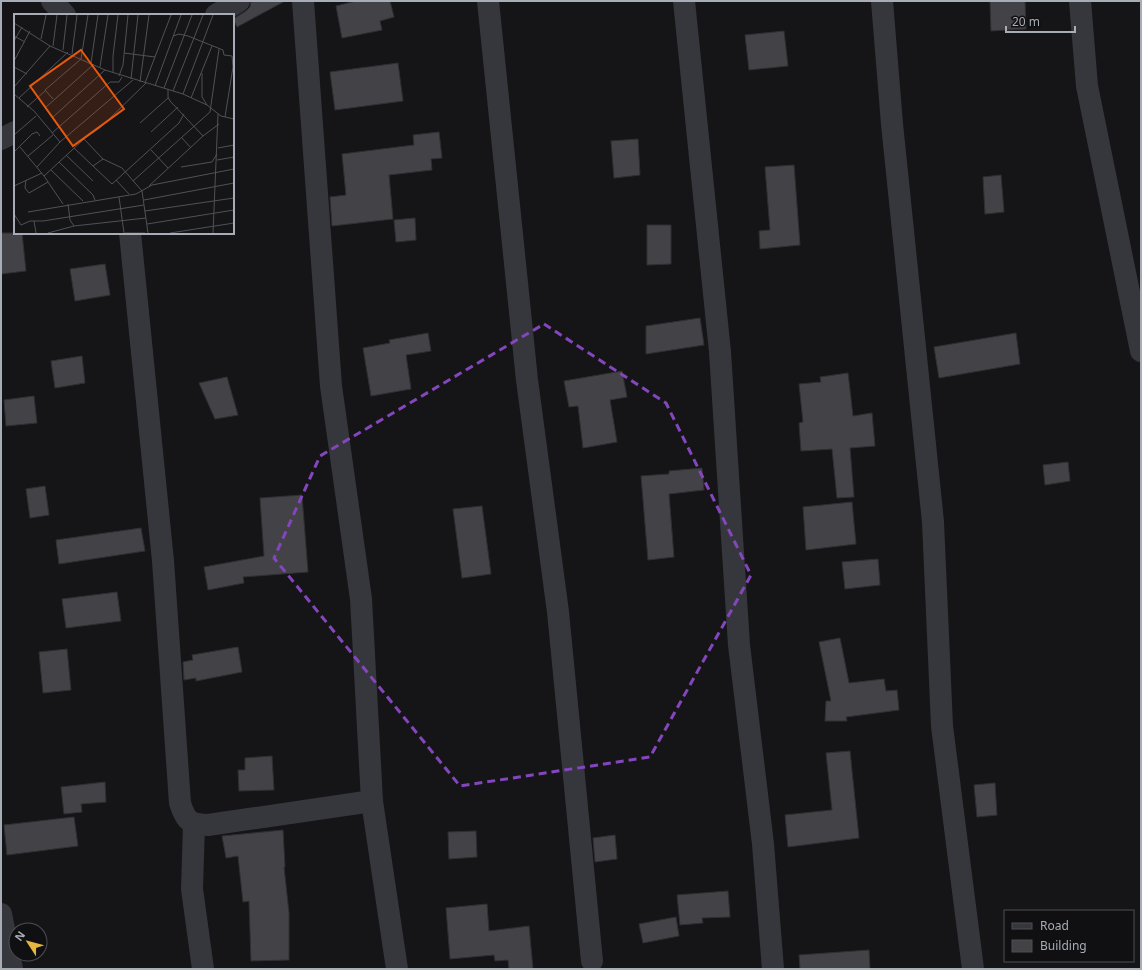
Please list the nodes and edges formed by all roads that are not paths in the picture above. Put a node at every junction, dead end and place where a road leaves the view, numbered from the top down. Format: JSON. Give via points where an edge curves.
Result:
{"nodes":[{"id":1,"x":52,"y":1,"type":"edge"},
{"id":2,"x":239,"y":1,"type":"edge"},
{"id":3,"x":303,"y":1,"type":"edge"},
{"id":4,"x":488,"y":1,"type":"edge"},
{"id":5,"x":684,"y":1,"type":"edge"},
{"id":6,"x":882,"y":1,"type":"edge"},
{"id":7,"x":1080,"y":1,"type":"edge"},
{"id":8,"x":64,"y":14,"type":"edge"},
{"id":9,"x":218,"y":14,"type":"edge"},
{"id":10,"x":14,"y":132,"type":"edge"},
{"id":11,"x":1,"y":139,"type":"edge"},
{"id":12,"x":130,"y":234,"type":"edge"},
{"id":13,"x":1138,"y":324,"type":"edge"},
{"id":14,"x":1141,"y":351,"type":"edge"},
{"id":15,"x":372,"y":801,"type":"junction"},
{"id":16,"x":194,"y":824,"type":"junction"},
{"id":17,"x":1,"y":914,"type":"edge"},
{"id":18,"x":592,"y":961,"type":"dead end"},
{"id":19,"x":12,"y":969,"type":"edge"},
{"id":20,"x":203,"y":969,"type":"edge"},
{"id":21,"x":397,"y":969,"type":"edge"},
{"id":22,"x":773,"y":969,"type":"edge"},
{"id":23,"x":973,"y":969,"type":"edge"}],
"edges":[{"from":1,"to":8,"type":"street"},
{"from":2,"to":9,"type":"street"},
{"from":3,"to":15,"type":"street","via":[[331,386],[361,599]]},
{"from":4,"to":18,"type":"street","via":[[527,380],[558,612]]},
{"from":5,"to":22,"type":"street","via":[[720,352],[739,645],[763,844]]},
{"from":6,"to":23,"type":"street","via":[[892,124],[933,522],[942,726]]},
{"from":7,"to":13,"type":"street","via":[[1087,86]]},
{"from":10,"to":11,"type":"street"},
{"from":12,"to":16,"type":"street","via":[[163,561],[180,803],[184,817]]},
{"from":13,"to":14,"type":"street"},
{"from":15,"to":16,"type":"street","via":[[208,825]]},
{"from":15,"to":21,"type":"street"},
{"from":16,"to":20,"type":"street","via":[[192,889]]},
{"from":17,"to":19,"type":"street"}]}
